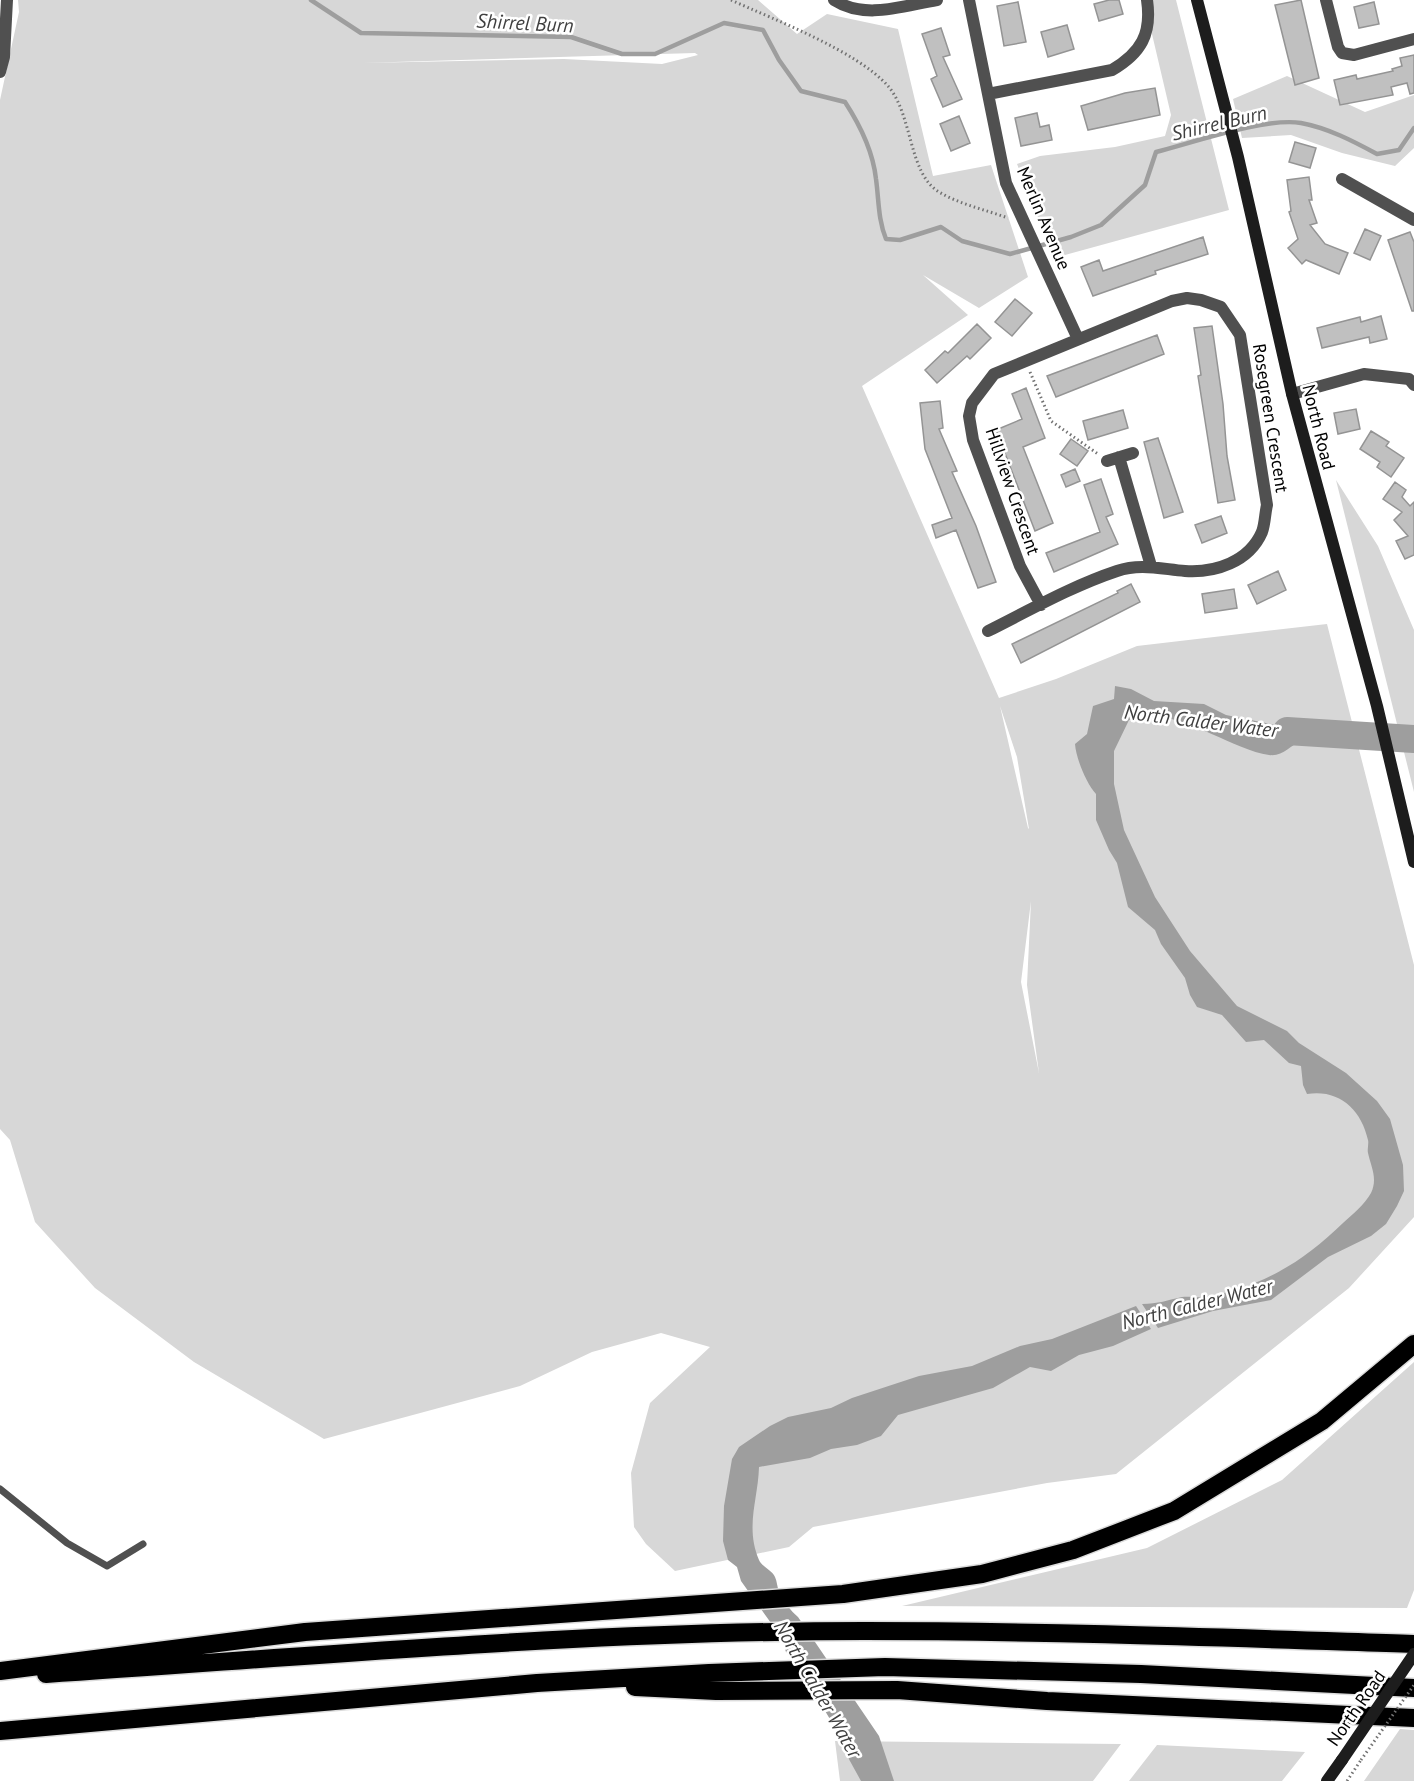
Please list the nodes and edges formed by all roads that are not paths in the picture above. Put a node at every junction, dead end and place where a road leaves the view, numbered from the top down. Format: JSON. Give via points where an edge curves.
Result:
{"nodes":[{"id":1,"x":7,"y":0,"type":"edge"},
{"id":2,"x":834,"y":0,"type":"edge"},
{"id":3,"x":937,"y":0,"type":"edge"},
{"id":4,"x":969,"y":0,"type":"edge"},
{"id":5,"x":1147,"y":0,"type":"edge"},
{"id":6,"x":1197,"y":0,"type":"edge"},
{"id":7,"x":1326,"y":0,"type":"edge"},
{"id":8,"x":1414,"y":39,"type":"edge"},
{"id":9,"x":0,"y":72,"type":"edge"},
{"id":10,"x":988,"y":94,"type":"junction"},
{"id":11,"x":1342,"y":179,"type":"dead end"},
{"id":12,"x":1414,"y":220,"type":"edge"},
{"id":13,"x":1078,"y":339,"type":"junction"},
{"id":14,"x":1412,"y":380,"type":"edge"},
{"id":15,"x":1292,"y":394,"type":"junction"},
{"id":16,"x":1133,"y":453,"type":"dead end"},
{"id":17,"x":1151,"y":566,"type":"junction"},
{"id":18,"x":1041,"y":605,"type":"junction"},
{"id":19,"x":988,"y":631,"type":"dead end"},
{"id":20,"x":1414,"y":862,"type":"edge"},
{"id":21,"x":1414,"y":1344,"type":"edge"},
{"id":22,"x":0,"y":1489,"type":"edge"},
{"id":23,"x":143,"y":1544,"type":"dead end"},
{"id":24,"x":1414,"y":1644,"type":"edge"},
{"id":25,"x":1414,"y":1654,"type":"edge"},
{"id":26,"x":0,"y":1671,"type":"edge"},
{"id":27,"x":0,"y":1678,"type":"edge"},
{"id":28,"x":537,"y":1683,"type":"junction"},
{"id":29,"x":1414,"y":1687,"type":"edge"},
{"id":30,"x":1414,"y":1718,"type":"edge"},
{"id":31,"x":0,"y":1731,"type":"edge"},
{"id":32,"x":1328,"y":1781,"type":"edge"}],
"edges":[{"from":1,"to":9,"type":"street"},
{"from":2,"to":3,"type":"street","via":[[846,8],[871,12]]},
{"from":4,"to":10,"type":"street","name":"Merlin Avenue"},
{"from":5,"to":10,"type":"street","via":[[1148,31],[1135,54],[1112,70]]},
{"from":6,"to":15,"type":"main road","name":"North Road","via":[[1238,157]]},
{"from":7,"to":8,"type":"street","via":[[1342,53],[1354,56]]},
{"from":10,"to":13,"type":"street","name":"Merlin Avenue","via":[[1006,183]]},
{"from":11,"to":12,"type":"street"},
{"from":13,"to":17,"type":"street","name":"Rosegreen Crescent","via":[[1172,300],[1187,298],[1221,307],[1240,335],[1267,505],[1262,532],[1244,555],[1214,570]]},
{"from":13,"to":18,"type":"street","name":"Hillview Crescent","via":[[994,374],[972,403],[969,416],[973,440],[1020,566]]},
{"from":14,"to":15,"type":"street","via":[[1364,374]]},
{"from":15,"to":20,"type":"main road","name":"North Road","via":[[1377,706]]},
{"from":16,"to":17,"type":"street","via":[[1113,459]]},
{"from":17,"to":18,"type":"street","name":"Rosegreen Crescent","via":[[1119,570]]},
{"from":18,"to":19,"type":"street","name":"Rosegreen Crescent"},
{"from":21,"to":26,"type":"highway","via":[[1322,1421],[1174,1511],[1074,1550],[982,1574],[843,1594],[305,1632]]},
{"from":22,"to":23,"type":"lane","via":[[67,1543],[107,1566]]},
{"from":24,"to":27,"type":"highway","via":[[863,1631],[682,1634]]},
{"from":25,"to":32,"type":"main road","name":"North Road","bridge":true},
{"from":28,"to":29,"type":"highway","via":[[885,1667]]},
{"from":28,"to":30,"type":"highway","via":[[716,1691],[897,1690]]},
{"from":28,"to":31,"type":"highway"}]}
